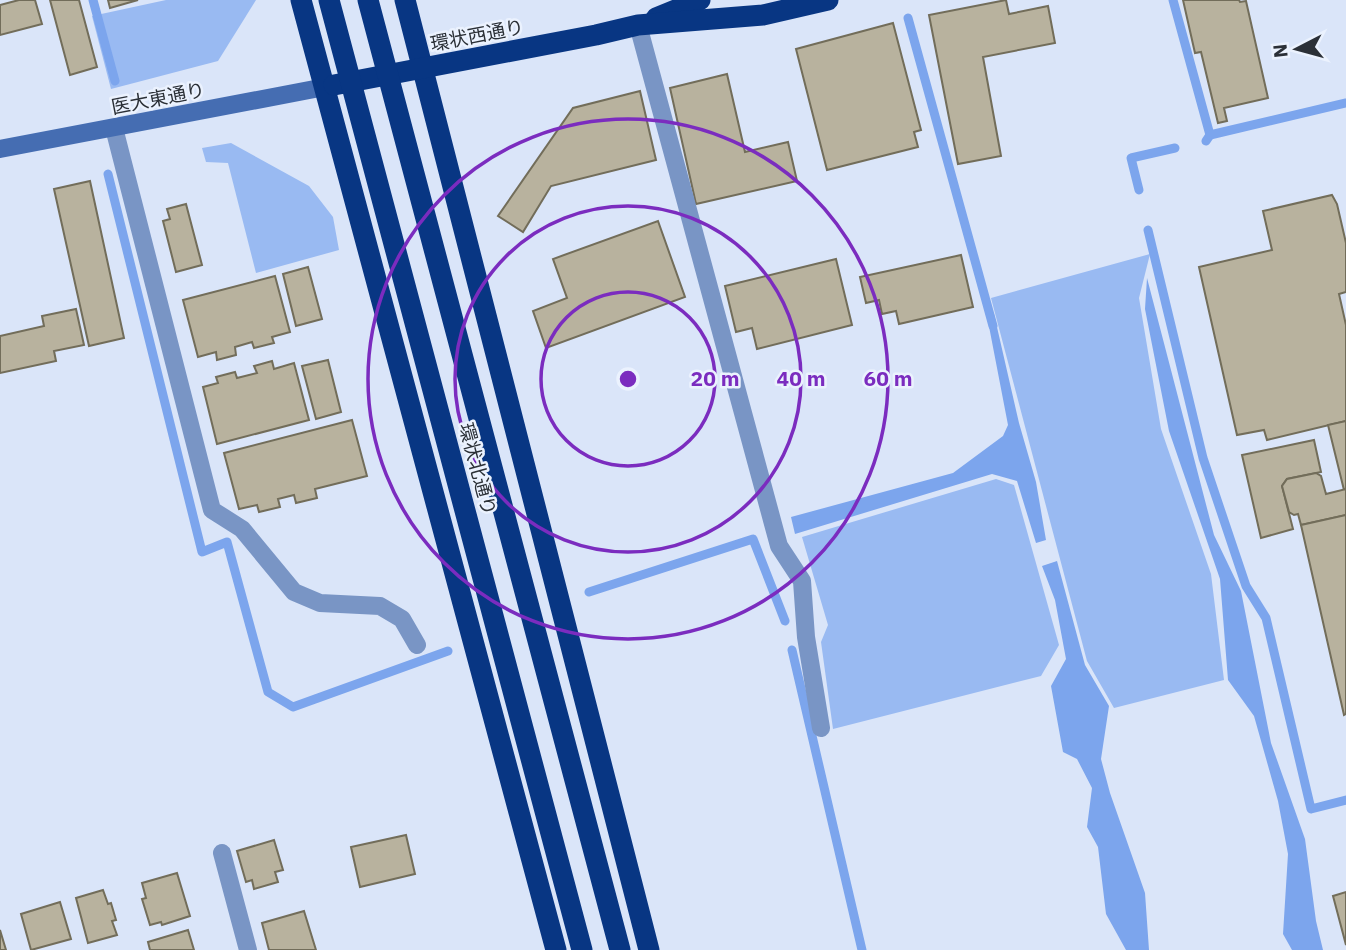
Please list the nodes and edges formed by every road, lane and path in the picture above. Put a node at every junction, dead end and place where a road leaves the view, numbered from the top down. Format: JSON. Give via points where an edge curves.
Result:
{"nodes":[{"id":1,"x":301,"y":0,"type":"edge"},
{"id":2,"x":329,"y":0,"type":"edge"},
{"id":3,"x":368,"y":0,"type":"edge"},
{"id":4,"x":405,"y":0,"type":"edge"},
{"id":5,"x":700,"y":0,"type":"edge"},
{"id":6,"x":828,"y":0,"type":"edge"},
{"id":7,"x":638,"y":25,"type":"junction"},
{"id":8,"x":424,"y":68,"type":"junction"},
{"id":9,"x":325,"y":87,"type":"junction"},
{"id":10,"x":114,"y":128,"type":"junction"},
{"id":11,"x":0,"y":149,"type":"edge"},
{"id":12,"x":418,"y":645,"type":"dead end"},
{"id":13,"x":821,"y":728,"type":"dead end"},
{"id":14,"x":222,"y":853,"type":"dead end"},
{"id":15,"x":248,"y":950,"type":"edge"},
{"id":16,"x":556,"y":950,"type":"edge"},
{"id":17,"x":583,"y":950,"type":"edge"},
{"id":18,"x":620,"y":950,"type":"edge"},
{"id":19,"x":649,"y":950,"type":"edge"}],
"edges":[{"from":1,"to":9,"type":"highway"},
{"from":2,"to":17,"type":"highway","name":"環状北通り","bridge":true},
{"from":3,"to":18,"type":"highway","name":"環状北通り","bridge":true},
{"from":4,"to":8,"type":"highway"},
{"from":5,"to":7,"type":"highway","name":"環状西通り"},
{"from":6,"to":7,"type":"highway","name":"環状西通り","via":[[762,15]]},
{"from":7,"to":8,"type":"highway","name":"環状西通り"},
{"from":7,"to":13,"type":"street","via":[[779,546],[802,581]]},
{"from":8,"to":9,"type":"highway","name":"環状西通り"},
{"from":8,"to":19,"type":"highway"},
{"from":9,"to":10,"type":"street","name":"医大東通り"},
{"from":9,"to":16,"type":"highway"},
{"from":10,"to":11,"type":"street","name":"医大東通り"},
{"from":10,"to":12,"type":"street","via":[[212,510],[243,528],[294,592],[320,603],[380,606],[402,619]]},
{"from":14,"to":15,"type":"street"}]}
